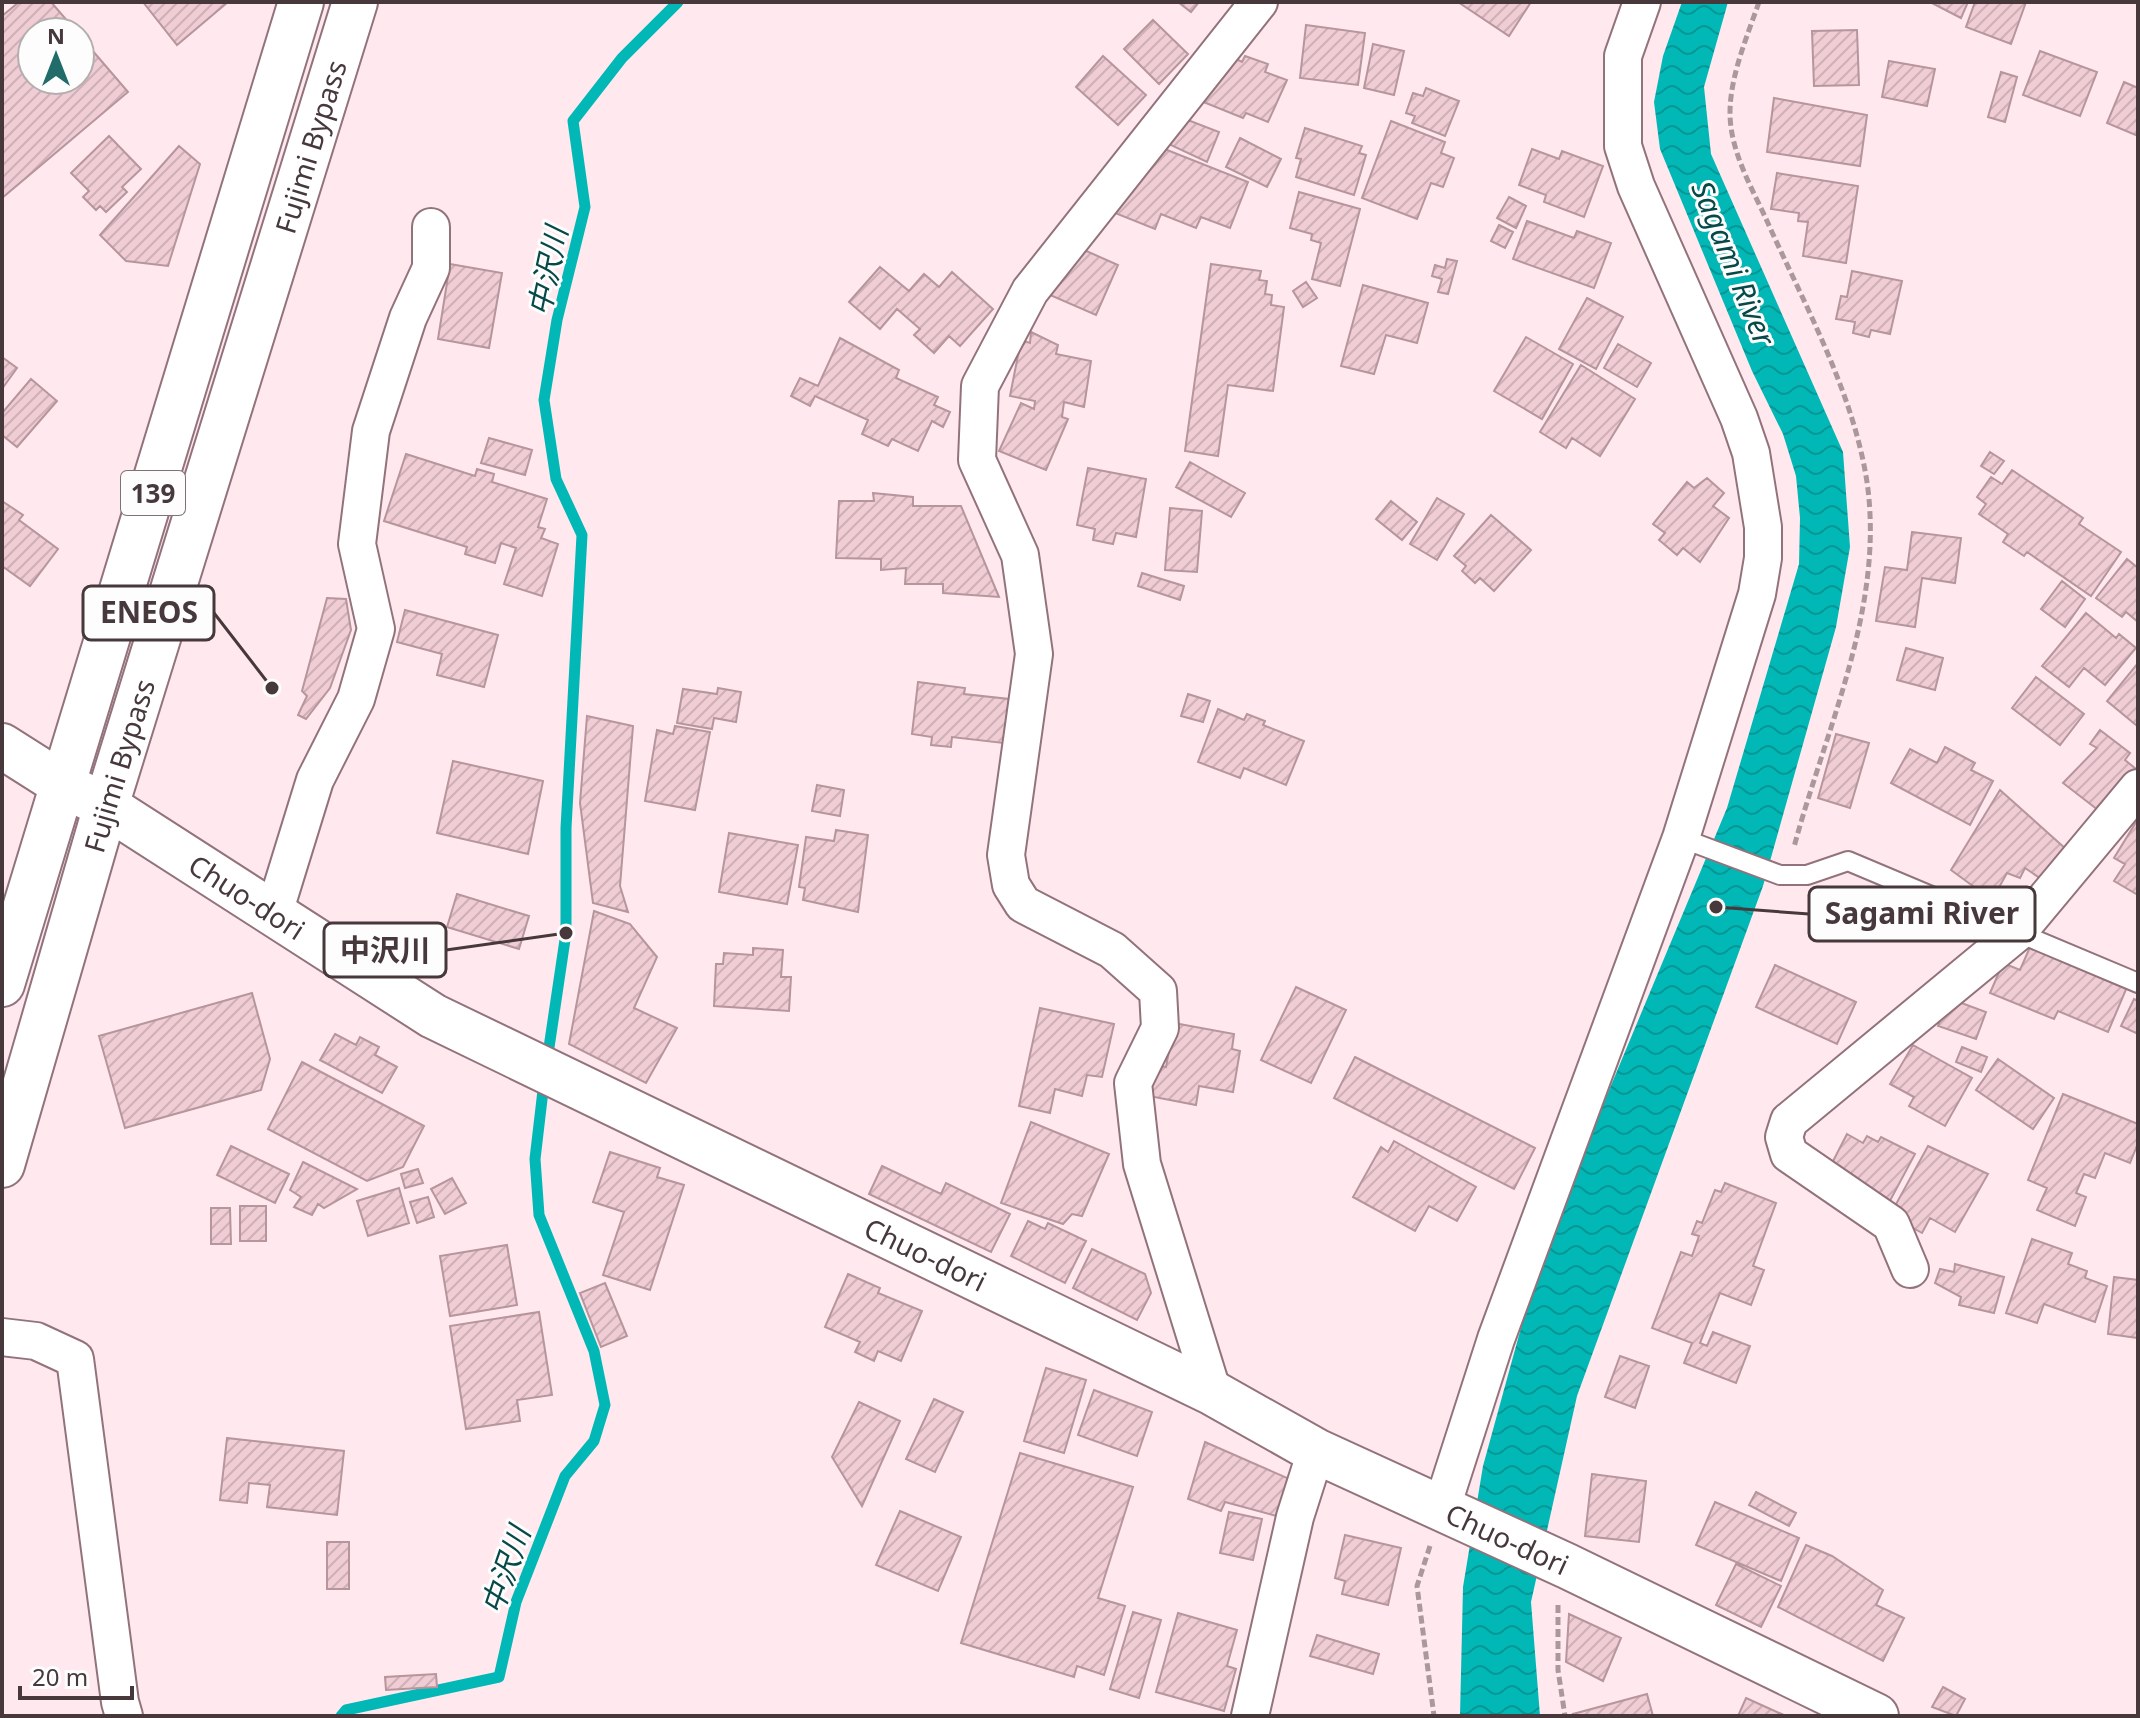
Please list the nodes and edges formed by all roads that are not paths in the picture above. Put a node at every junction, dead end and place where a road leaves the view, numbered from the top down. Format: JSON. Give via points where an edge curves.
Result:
{"nodes":[{"id":1,"x":301,"y":2,"type":"edge"},
{"id":2,"x":355,"y":2,"type":"edge"},
{"id":3,"x":1259,"y":2,"type":"edge"},
{"id":4,"x":1642,"y":2,"type":"edge"},
{"id":5,"x":431,"y":227,"type":"dead end"},
{"id":6,"x":2,"y":746,"type":"edge"},
{"id":7,"x":65,"y":786,"type":"junction"},
{"id":8,"x":2138,"y":788,"type":"edge"},
{"id":9,"x":106,"y":806,"type":"junction"},
{"id":10,"x":1688,"y":841,"type":"junction"},
{"id":11,"x":274,"y":913,"type":"junction"},
{"id":12,"x":2018,"y":932,"type":"junction"},
{"id":13,"x":2138,"y":983,"type":"edge"},
{"id":14,"x":2,"y":984,"type":"edge"},
{"id":15,"x":2,"y":1165,"type":"edge"},
{"id":16,"x":1910,"y":1269,"type":"dead end"},
{"id":17,"x":2,"y":1337,"type":"edge"},
{"id":18,"x":1213,"y":1393,"type":"junction"},
{"id":19,"x":1316,"y":1451,"type":"junction"},
{"id":20,"x":1447,"y":1513,"type":"junction"},
{"id":21,"x":124,"y":1716,"type":"edge"},
{"id":22,"x":1250,"y":1716,"type":"edge"},
{"id":23,"x":1876,"y":1716,"type":"edge"}],
"edges":[{"from":1,"to":7,"type":"main road","name":"Fujimi Bypass","number":"139"},
{"from":2,"to":9,"type":"main road","name":"Fujimi Bypass","number":"139"},
{"from":3,"to":18,"type":"street","via":[[1030,291],[980,386],[977,460],[1020,555],[1034,654],[1006,855],[1011,885],[1023,904],[1112,950],[1158,991],[1160,1028],[1133,1083],[1142,1164]]},
{"from":4,"to":10,"type":"street","via":[[1623,56],[1623,146],[1739,418],[1759,488],[1763,527],[1757,594]]},
{"from":5,"to":11,"type":"street","via":[[431,268],[408,318],[371,431],[357,544],[376,629],[356,699],[315,780]]},
{"from":6,"to":7,"type":"main road","name":"Chuo-dori"},
{"from":7,"to":9,"type":"main road","name":"Chuo-dori"},
{"from":7,"to":14,"type":"main road","name":"Fujimi Bypass","number":"139"},
{"from":8,"to":12,"type":"street"},
{"from":9,"to":11,"type":"main road","name":"Chuo-dori"},
{"from":9,"to":15,"type":"main road","name":"Fujimi Bypass","number":"139"},
{"from":10,"to":12,"type":"lane","via":[[1783,875],[1807,875],[1848,861]]},
{"from":10,"to":20,"type":"street","via":[[1496,1339]]},
{"from":11,"to":18,"type":"main road","name":"Chuo-dori","via":[[433,1016]]},
{"from":12,"to":13,"type":"lane"},
{"from":12,"to":16,"type":"street","via":[[1789,1121],[1784,1137],[1789,1154],[1891,1224]]},
{"from":17,"to":21,"type":"street","via":[[36,1341],[75,1359]]},
{"from":18,"to":19,"type":"main road","name":"Chuo-dori"},
{"from":19,"to":20,"type":"main road","name":"Chuo-dori"},
{"from":19,"to":22,"type":"street","via":[[1295,1517]]},
{"from":20,"to":23,"type":"main road","name":"Chuo-dori"}]}
